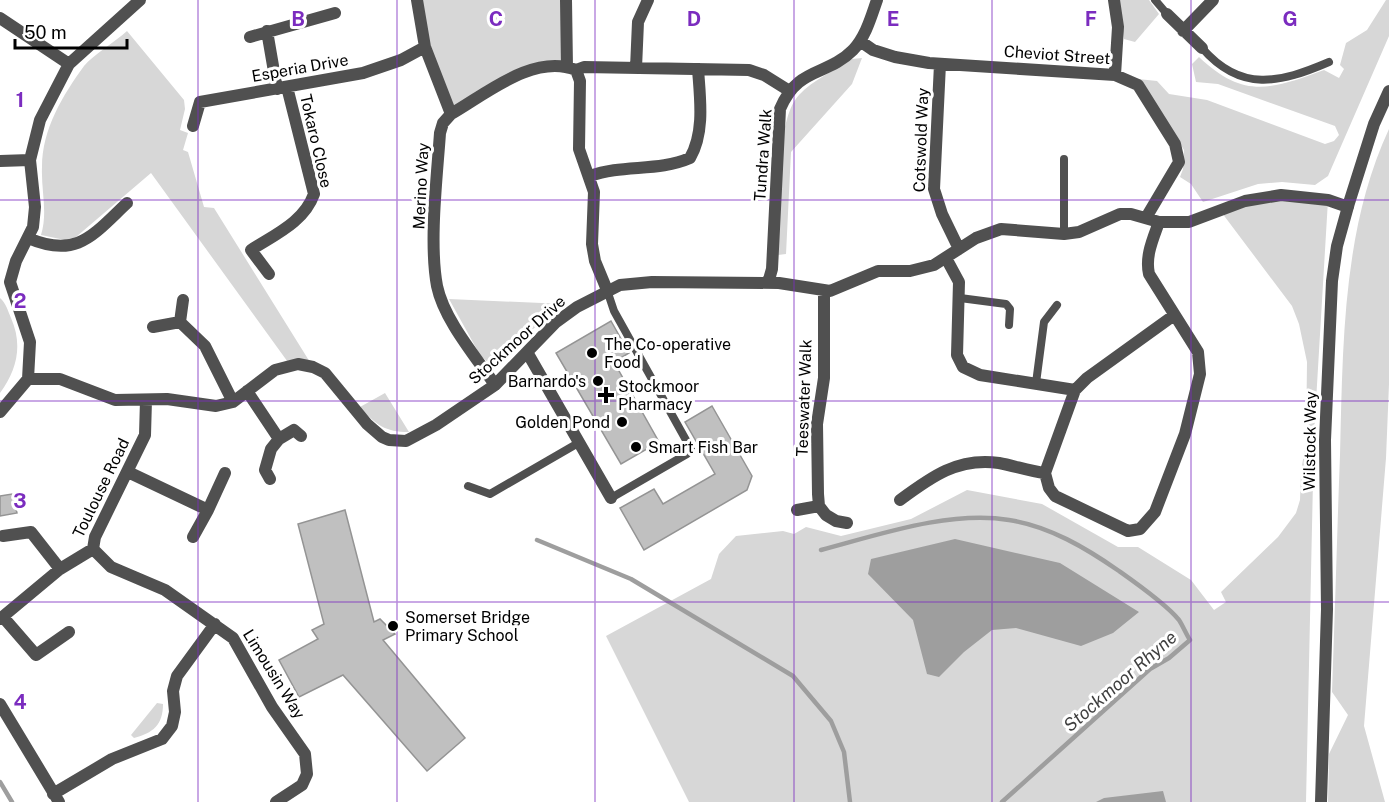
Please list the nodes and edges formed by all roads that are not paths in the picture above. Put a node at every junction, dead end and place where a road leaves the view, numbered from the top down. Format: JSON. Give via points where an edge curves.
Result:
{"nodes":[{"id":1,"x":140,"y":0,"type":"edge"},
{"id":2,"x":417,"y":0,"type":"edge"},
{"id":3,"x":566,"y":0,"type":"edge"},
{"id":4,"x":648,"y":0,"type":"edge"},
{"id":5,"x":877,"y":0,"type":"edge"},
{"id":6,"x":1114,"y":0,"type":"edge"},
{"id":7,"x":1155,"y":0,"type":"edge"},
{"id":8,"x":1213,"y":0,"type":"edge"},
{"id":9,"x":335,"y":13,"type":"dead end"},
{"id":10,"x":1167,"y":14,"type":"joint"},
{"id":11,"x":0,"y":18,"type":"edge"},
{"id":12,"x":267,"y":31,"type":"junction"},
{"id":13,"x":1183,"y":31,"type":"junction"},
{"id":14,"x":250,"y":37,"type":"dead end"},
{"id":15,"x":860,"y":41,"type":"junction"},
{"id":16,"x":425,"y":47,"type":"junction"},
{"id":17,"x":1202,"y":48,"type":"joint"},
{"id":18,"x":1329,"y":62,"type":"dead end"},
{"id":19,"x":69,"y":63,"type":"junction"},
{"id":20,"x":940,"y":64,"type":"junction"},
{"id":21,"x":571,"y":69,"type":"junction"},
{"id":22,"x":636,"y":69,"type":"junction"},
{"id":23,"x":698,"y":69,"type":"junction"},
{"id":24,"x":1115,"y":75,"type":"junction"},
{"id":25,"x":282,"y":88,"type":"junction"},
{"id":26,"x":788,"y":90,"type":"junction"},
{"id":27,"x":1389,"y":91,"type":"edge"},
{"id":28,"x":451,"y":114,"type":"junction"},
{"id":29,"x":193,"y":126,"type":"dead end"},
{"id":30,"x":1064,"y":159,"type":"dead end"},
{"id":31,"x":30,"y":160,"type":"junction"},
{"id":32,"x":0,"y":161,"type":"edge"},
{"id":33,"x":590,"y":176,"type":"junction"},
{"id":34,"x":127,"y":202,"type":"dead end"},
{"id":35,"x":1348,"y":207,"type":"junction"},
{"id":36,"x":1147,"y":216,"type":"junction"},
{"id":37,"x":1159,"y":222,"type":"junction"},
{"id":38,"x":1064,"y":234,"type":"junction"},
{"id":39,"x":28,"y":238,"type":"junction"},
{"id":40,"x":959,"y":249,"type":"junction"},
{"id":41,"x":946,"y":258,"type":"junction"},
{"id":42,"x":269,"y":274,"type":"dead end"},
{"id":43,"x":768,"y":283,"type":"junction"},
{"id":44,"x":6,"y":289,"type":"edge"},
{"id":45,"x":607,"y":290,"type":"junction"},
{"id":46,"x":824,"y":290,"type":"junction"},
{"id":47,"x":960,"y":298,"type":"junction"},
{"id":48,"x":183,"y":300,"type":"dead end"},
{"id":49,"x":1057,"y":305,"type":"dead end"},
{"id":50,"x":1173,"y":316,"type":"junction"},
{"id":51,"x":180,"y":322,"type":"junction"},
{"id":52,"x":1009,"y":326,"type":"dead end"},
{"id":53,"x":153,"y":327,"type":"dead end"},
{"id":54,"x":527,"y":352,"type":"junction"},
{"id":55,"x":28,"y":379,"type":"junction"},
{"id":56,"x":1036,"y":384,"type":"junction"},
{"id":57,"x":495,"y":385,"type":"junction"},
{"id":58,"x":1075,"y":390,"type":"junction"},
{"id":59,"x":247,"y":392,"type":"junction"},
{"id":60,"x":146,"y":400,"type":"junction"},
{"id":61,"x":233,"y":402,"type":"junction"},
{"id":62,"x":0,"y":412,"type":"edge"},
{"id":63,"x":301,"y":436,"type":"dead end"},
{"id":64,"x":279,"y":439,"type":"junction"},
{"id":65,"x":580,"y":442,"type":"junction"},
{"id":66,"x":128,"y":472,"type":"junction"},
{"id":67,"x":225,"y":473,"type":"dead end"},
{"id":68,"x":1045,"y":473,"type":"junction"},
{"id":69,"x":270,"y":479,"type":"dead end"},
{"id":70,"x":468,"y":486,"type":"dead end"},
{"id":71,"x":611,"y":498,"type":"joint"},
{"id":72,"x":900,"y":500,"type":"dead end"},
{"id":73,"x":819,"y":506,"type":"junction"},
{"id":74,"x":207,"y":510,"type":"junction"},
{"id":75,"x":797,"y":510,"type":"dead end"},
{"id":76,"x":848,"y":523,"type":"dead end"},
{"id":77,"x":3,"y":536,"type":"dead end"},
{"id":78,"x":193,"y":537,"type":"dead end"},
{"id":79,"x":93,"y":549,"type":"junction"},
{"id":80,"x":60,"y":569,"type":"junction"},
{"id":81,"x":2,"y":618,"type":"edge"},
{"id":82,"x":215,"y":624,"type":"junction"},
{"id":83,"x":69,"y":632,"type":"dead end"},
{"id":84,"x":0,"y":704,"type":"edge"},
{"id":85,"x":56,"y":798,"type":"edge"},
{"id":86,"x":276,"y":802,"type":"edge"},
{"id":87,"x":1321,"y":802,"type":"edge"}],
"edges":[{"from":1,"to":19,"type":"street"},
{"from":2,"to":16,"type":"street"},
{"from":3,"to":21,"type":"street"},
{"from":4,"to":22,"type":"street","via":[[638,22]]},
{"from":5,"to":15,"type":"street","name":"Tundra Walk"},
{"from":6,"to":24,"type":"street","via":[[1118,27]]},
{"from":7,"to":10,"type":"lane"},
{"from":8,"to":13,"type":"street"},
{"from":9,"to":12,"type":"street"},
{"from":10,"to":13,"type":"street"},
{"from":11,"to":19,"type":"street"},
{"from":12,"to":14,"type":"street"},
{"from":12,"to":25,"type":"street"},
{"from":13,"to":17,"type":"street"},
{"from":15,"to":20,"type":"street","name":"Cheviot Street","via":[[895,57]]},
{"from":15,"to":26,"type":"street","name":"Tundra Walk","via":[[844,57]]},
{"from":16,"to":25,"type":"street","name":"Esperia Drive","via":[[363,73]]},
{"from":16,"to":28,"type":"street"},
{"from":17,"to":18,"type":"lane","via":[[1214,63],[1251,80],[1274,81],[1296,76]]},
{"from":19,"to":31,"type":"street","via":[[46,105]]},
{"from":20,"to":24,"type":"street","name":"Cheviot Street"},
{"from":20,"to":40,"type":"street","name":"Cotswold Way","via":[[934,189]]},
{"from":21,"to":22,"type":"street"},
{"from":21,"to":28,"type":"street","via":[[528,70]]},
{"from":21,"to":33,"type":"street","via":[[580,81],[579,149]]},
{"from":22,"to":23,"type":"street"},
{"from":23,"to":26,"type":"street","via":[[749,70]]},
{"from":23,"to":33,"type":"street","via":[[699,126],[690,158],[666,166],[608,170]]},
{"from":24,"to":36,"type":"street","name":"Cheviot Street","via":[[1138,86],[1179,154],[1175,170]]},
{"from":25,"to":29,"type":"street","name":"Esperia Drive","via":[[200,102]]},
{"from":25,"to":42,"type":"street","name":"Tokaro Close","via":[[314,194],[309,209],[252,250]]},
{"from":26,"to":43,"type":"street","name":"Tundra Walk","via":[[778,124],[773,252]]},
{"from":27,"to":35,"type":"street","name":"Wilstock Way","via":[[1374,124]]},
{"from":28,"to":57,"type":"street","name":"Merino Way","via":[[440,133],[435,213],[437,286],[458,331]]},
{"from":30,"to":38,"type":"lane"},
{"from":31,"to":32,"type":"street"},
{"from":31,"to":39,"type":"street","via":[[34,218]]},
{"from":33,"to":45,"type":"street","via":[[594,192],[592,244]]},
{"from":34,"to":39,"type":"street","via":[[76,244],[53,247]]},
{"from":35,"to":37,"type":"street","via":[[1328,200],[1281,195],[1230,205],[1189,222]]},
{"from":35,"to":87,"type":"street","name":"Wilstock Way","via":[[1332,281],[1325,440],[1327,609]]},
{"from":36,"to":37,"type":"street"},
{"from":36,"to":38,"type":"street","via":[[1120,214],[1079,232]]},
{"from":37,"to":50,"type":"street","via":[[1147,264]]},
{"from":38,"to":40,"type":"street","via":[[1001,229]]},
{"from":39,"to":44,"type":"street"},
{"from":40,"to":41,"type":"street"},
{"from":41,"to":46,"type":"street","via":[[922,269],[878,271],[841,288]]},
{"from":41,"to":47,"type":"street","via":[[959,282]]},
{"from":43,"to":45,"type":"street","name":"Stockmoor Drive","via":[[652,282]]},
{"from":43,"to":46,"type":"street","name":"Stockmoor Drive"},
{"from":44,"to":55,"type":"street","via":[[30,342]]},
{"from":45,"to":54,"type":"street","name":"Stockmoor Drive","via":[[555,323]]},
{"from":45,"to":71,"type":"lane","via":[[614,311],[691,449]]},
{"from":46,"to":73,"type":"street","name":"Teeswater Walk","via":[[824,378],[817,432]]},
{"from":47,"to":52,"type":"lane","via":[[1006,304],[1010,309]]},
{"from":47,"to":56,"type":"street","via":[[957,355],[963,367],[980,375]]},
{"from":48,"to":51,"type":"street"},
{"from":49,"to":56,"type":"lane","via":[[1044,322]]},
{"from":50,"to":58,"type":"street"},
{"from":50,"to":68,"type":"street","via":[[1198,352],[1200,374],[1185,434],[1155,512],[1146,524],[1128,531],[1096,518],[1055,496]]},
{"from":51,"to":53,"type":"street"},
{"from":51,"to":61,"type":"street","via":[[205,346]]},
{"from":54,"to":57,"type":"street","name":"Stockmoor Drive"},
{"from":54,"to":65,"type":"street"},
{"from":55,"to":60,"type":"street","via":[[60,379],[114,400]]},
{"from":55,"to":62,"type":"street"},
{"from":56,"to":58,"type":"street"},
{"from":57,"to":59,"type":"street","name":"Stockmoor Drive","via":[[406,441],[375,432],[333,380],[314,367],[286,365]]},
{"from":58,"to":68,"type":"street"},
{"from":59,"to":61,"type":"street","name":"Stockmoor Drive"},
{"from":59,"to":64,"type":"street"},
{"from":60,"to":61,"type":"street","via":[[216,406]]},
{"from":60,"to":66,"type":"street","name":"Toulouse Road","via":[[145,435]]},
{"from":63,"to":64,"type":"street","via":[[294,430]]},
{"from":64,"to":69,"type":"street","via":[[271,449],[265,470]]},
{"from":65,"to":70,"type":"lane","via":[[490,494]]},
{"from":65,"to":71,"type":"street"},
{"from":66,"to":74,"type":"street"},
{"from":66,"to":79,"type":"street","name":"Toulouse Road","via":[[95,537]]},
{"from":67,"to":74,"type":"street"},
{"from":68,"to":72,"type":"street","via":[[999,463],[958,464],[928,478]]},
{"from":73,"to":75,"type":"street"},
{"from":73,"to":76,"type":"street","via":[[836,521]]},
{"from":74,"to":78,"type":"street"},
{"from":77,"to":80,"type":"street","via":[[32,532]]},
{"from":79,"to":80,"type":"street","name":"Toulouse Road"},
{"from":79,"to":82,"type":"street","name":"Limousin Way","via":[[111,567],[165,591]]},
{"from":80,"to":81,"type":"street","name":"Toulouse Road"},
{"from":81,"to":83,"type":"street","via":[[36,655]]},
{"from":82,"to":85,"type":"street","via":[[177,676],[172,726],[162,739],[112,759]]},
{"from":82,"to":86,"type":"street","name":"Limousin Way","via":[[241,648],[272,707],[305,754],[302,785]]},
{"from":84,"to":85,"type":"street"}]}
